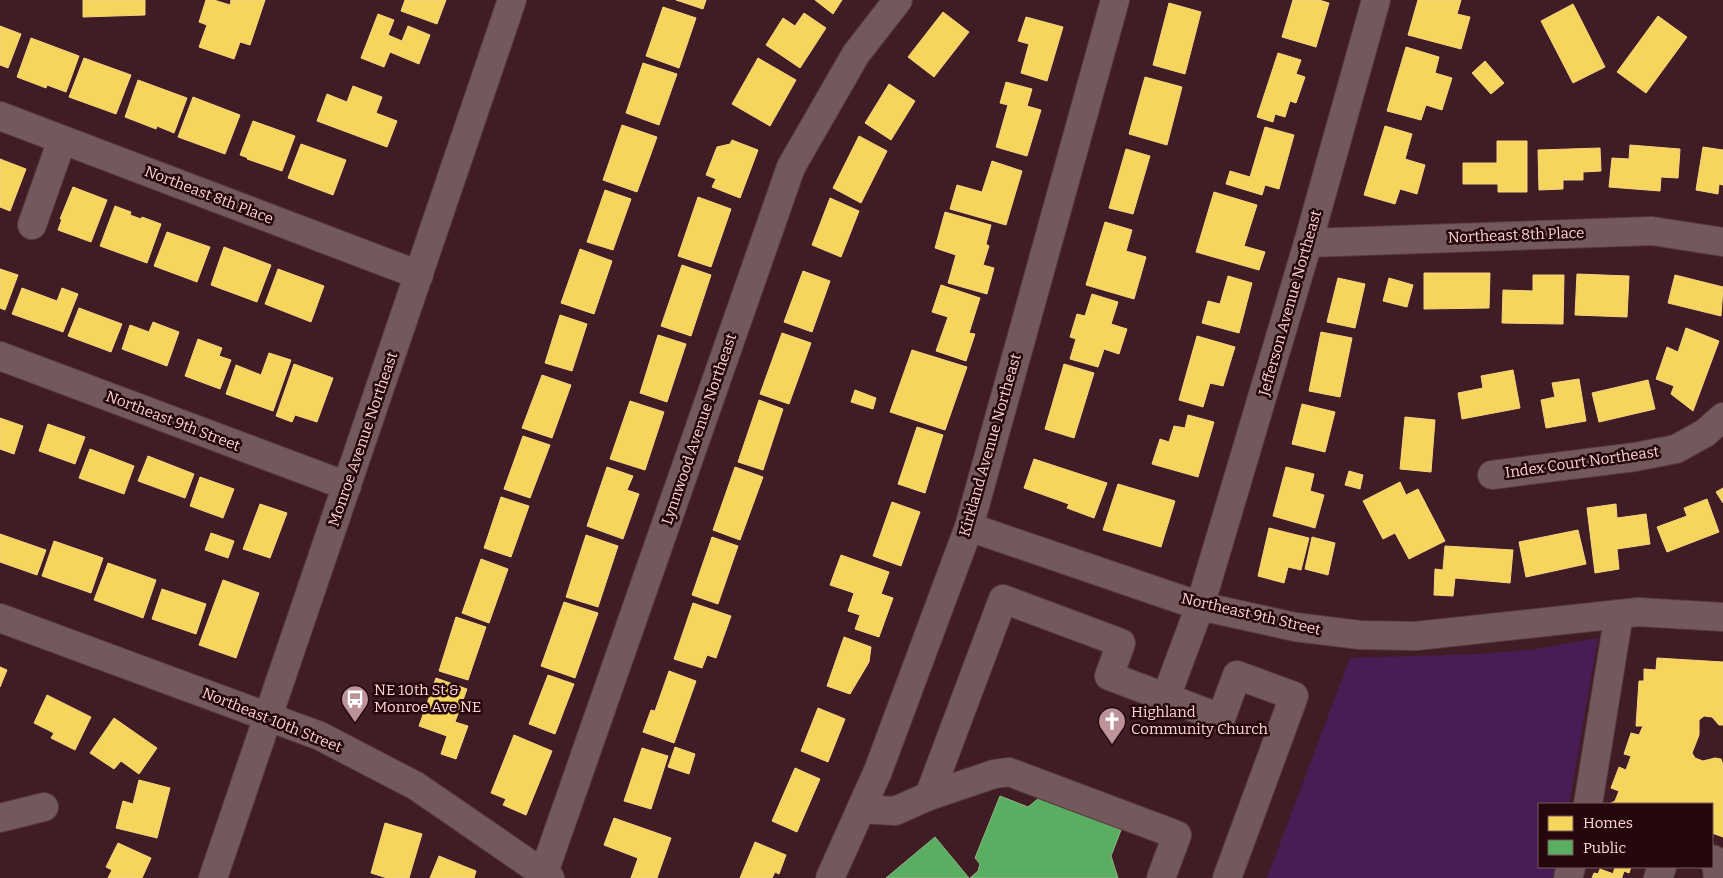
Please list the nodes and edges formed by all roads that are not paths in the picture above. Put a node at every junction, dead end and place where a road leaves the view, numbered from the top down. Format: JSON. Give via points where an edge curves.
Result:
{"nodes":[{"id":1,"x":512,"y":0,"type":"edge"},
{"id":2,"x":898,"y":0,"type":"edge"},
{"id":3,"x":1115,"y":0,"type":"edge"},
{"id":4,"x":1376,"y":0,"type":"edge"},
{"id":5,"x":0,"y":116,"type":"edge"},
{"id":6,"x":62,"y":140,"type":"junction"},
{"id":7,"x":32,"y":225,"type":"dead end"},
{"id":8,"x":1723,"y":242,"type":"edge"},
{"id":9,"x":1308,"y":243,"type":"junction"},
{"id":10,"x":418,"y":275,"type":"junction"},
{"id":11,"x":0,"y":356,"type":"edge"},
{"id":12,"x":1723,"y":417,"type":"edge"},
{"id":13,"x":1492,"y":475,"type":"dead end"},
{"id":14,"x":347,"y":486,"type":"junction"},
{"id":15,"x":968,"y":527,"type":"junction"},
{"id":16,"x":1200,"y":606,"type":"junction"},
{"id":17,"x":1619,"y":614,"type":"junction"},
{"id":18,"x":1723,"y":617,"type":"edge"},
{"id":19,"x":0,"y":618,"type":"edge"},
{"id":20,"x":1166,"y":697,"type":"junction"},
{"id":21,"x":269,"y":716,"type":"junction"},
{"id":22,"x":929,"y":796,"type":"junction"},
{"id":23,"x":1588,"y":803,"type":"edge"},
{"id":24,"x":44,"y":806,"type":"dead end"},
{"id":25,"x":861,"y":809,"type":"junction"},
{"id":26,"x":0,"y":818,"type":"edge"},
{"id":27,"x":1713,"y":860,"type":"edge"},
{"id":28,"x":545,"y":876,"type":"edge"},
{"id":29,"x":213,"y":878,"type":"edge"},
{"id":30,"x":830,"y":878,"type":"edge"},
{"id":31,"x":1161,"y":878,"type":"edge"},
{"id":32,"x":1226,"y":878,"type":"edge"},
{"id":33,"x":1718,"y":878,"type":"edge"}],
"edges":[{"from":1,"to":10,"type":"street","name":"Monroe Avenue Northeast"},
{"from":2,"to":28,"type":"street","name":"Lynnwood Avenue Northeast","via":[[856,54],[791,166]]},
{"from":3,"to":15,"type":"street","name":"Kirkland Avenue Northeast"},
{"from":4,"to":9,"type":"street","name":"Jefferson Avenue Northeast"},
{"from":5,"to":6,"type":"street","name":"Northeast 8th Place"},
{"from":6,"to":7,"type":"street"},
{"from":6,"to":10,"type":"street","name":"Northeast 8th Place"},
{"from":8,"to":9,"type":"street","name":"Northeast 8th Place","via":[[1652,231]]},
{"from":9,"to":16,"type":"street","name":"Jefferson Avenue Northeast"},
{"from":10,"to":14,"type":"street","name":"Monroe Avenue Northeast"},
{"from":11,"to":14,"type":"street","name":"Northeast 9th Street"},
{"from":12,"to":13,"type":"street","name":"Index Court Northeast","via":[[1705,433],[1676,449]]},
{"from":14,"to":21,"type":"street","name":"Monroe Avenue Northeast"},
{"from":15,"to":16,"type":"street","name":"Northeast 9th Street"},
{"from":15,"to":25,"type":"street","name":"Kirkland Avenue Northeast"},
{"from":16,"to":17,"type":"street","name":"Northeast 9th Street","via":[[1295,627],[1360,635],[1416,636]]},
{"from":16,"to":20,"type":"street","name":"Jefferson Avenue Northeast"},
{"from":17,"to":18,"type":"street","name":"Northeast 9th Street","via":[[1638,612]]},
{"from":17,"to":23,"type":"street"},
{"from":19,"to":21,"type":"street","name":"Northeast 10th Street"},
{"from":20,"to":22,"type":"street","via":[[1108,676],[1121,642],[1003,599]]},
{"from":20,"to":32,"type":"street","via":[[1221,718],[1237,675],[1294,696]]},
{"from":21,"to":28,"type":"street","name":"Northeast 10th Street","via":[[320,736],[416,786]]},
{"from":21,"to":29,"type":"street","name":"Monroe Avenue Northeast"},
{"from":22,"to":25,"type":"street","via":[[895,812]]},
{"from":22,"to":31,"type":"street","via":[[1009,772],[1177,835]]},
{"from":24,"to":26,"type":"street"},
{"from":25,"to":30,"type":"street","name":"Kirkland Avenue Northeast"},
{"from":27,"to":33,"type":"street","via":[[1716,861]]}]}
